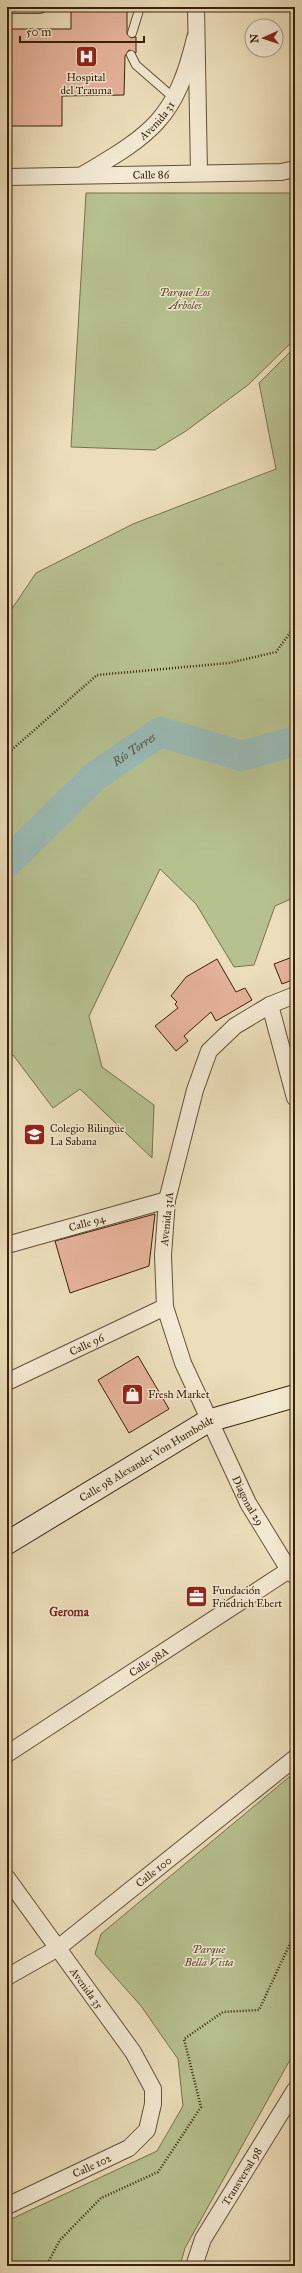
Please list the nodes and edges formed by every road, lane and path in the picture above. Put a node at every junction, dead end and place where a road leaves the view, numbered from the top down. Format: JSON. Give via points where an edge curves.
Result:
{"nodes":[{"id":1,"x":44,"y":7,"type":"edge"},
{"id":2,"x":140,"y":7,"type":"edge"},
{"id":3,"x":196,"y":7,"type":"edge"},
{"id":4,"x":7,"y":9,"type":"edge"},
{"id":5,"x":132,"y":33,"type":"dead end"},
{"id":6,"x":195,"y":38,"type":"junction"},
{"id":7,"x":131,"y":55,"type":"dead end"},
{"id":8,"x":175,"y":99,"type":"junction"},
{"id":9,"x":295,"y":169,"type":"edge"},
{"id":10,"x":199,"y":173,"type":"junction"},
{"id":11,"x":83,"y":175,"type":"junction"},
{"id":12,"x":7,"y":177,"type":"edge"},
{"id":13,"x":295,"y":626,"type":"edge"},
{"id":14,"x":7,"y":754,"type":"edge"},
{"id":15,"x":295,"y":995,"type":"edge"},
{"id":16,"x":270,"y":1006,"type":"junction"},
{"id":17,"x":295,"y":1098,"type":"edge"},
{"id":18,"x":167,"y":1200,"type":"junction"},
{"id":19,"x":7,"y":1245,"type":"edge"},
{"id":20,"x":165,"y":1307,"type":"junction"},
{"id":21,"x":7,"y":1382,"type":"edge"},
{"id":22,"x":295,"y":1396,"type":"edge"},
{"id":23,"x":208,"y":1421,"type":"junction"},
{"id":24,"x":7,"y":1543,"type":"edge"},
{"id":25,"x":292,"y":1573,"type":"edge"},
{"id":26,"x":7,"y":1754,"type":"edge"},
{"id":27,"x":295,"y":1758,"type":"edge"},
{"id":28,"x":7,"y":1878,"type":"edge"},
{"id":29,"x":295,"y":1933,"type":"edge"},
{"id":30,"x":58,"y":1948,"type":"junction"},
{"id":31,"x":7,"y":1977,"type":"edge"},
{"id":32,"x":295,"y":2090,"type":"edge"},
{"id":33,"x":153,"y":2104,"type":"joint"},
{"id":34,"x":7,"y":2206,"type":"edge"},
{"id":35,"x":46,"y":2266,"type":"edge"},
{"id":36,"x":194,"y":2266,"type":"edge"}],
"edges":[{"from":1,"to":4,"type":"lane"},
{"from":2,"to":5,"type":"lane"},
{"from":3,"to":6,"type":"street","name":"Avenida 31"},
{"from":6,"to":8,"type":"street","name":"Avenida 31","via":[[187,72]]},
{"from":6,"to":10,"type":"street","name":"Avenida 31"},
{"from":7,"to":8,"type":"lane","via":[[136,65]]},
{"from":8,"to":11,"type":"street","name":"Avenida 31","via":[[153,128],[125,150]]},
{"from":9,"to":10,"type":"street","name":"Calle 86","via":[[281,172]]},
{"from":10,"to":11,"type":"street","name":"Calle 86"},
{"from":11,"to":12,"type":"street","name":"Calle 86"},
{"from":13,"to":14,"type":"path","via":[[276,652],[230,663],[98,675]]},
{"from":15,"to":16,"type":"street","name":"Avenida 31A"},
{"from":16,"to":17,"type":"street"},
{"from":16,"to":18,"type":"street","name":"Avenida 31A","via":[[235,1026],[209,1051],[195,1090]]},
{"from":18,"to":19,"type":"street","name":"Calle 94"},
{"from":18,"to":20,"type":"street","name":"Avenida 31A","via":[[163,1255]]},
{"from":20,"to":21,"type":"street","name":"Calle 96"},
{"from":20,"to":23,"type":"street","name":"Avenida 31A","via":[[183,1363]]},
{"from":22,"to":23,"type":"street","name":"Calle 98 Alexander Von Humboldt"},
{"from":23,"to":24,"type":"street","name":"Calle 98 Alexander Von Humboldt"},
{"from":23,"to":25,"type":"street","name":"Diagonal 29","via":[[248,1503]]},
{"from":25,"to":26,"type":"street","name":"Calle 98A"},
{"from":27,"to":30,"type":"street","name":"Calle 100"},
{"from":28,"to":30,"type":"street","name":"Avenida 35"},
{"from":29,"to":35,"type":"path","via":[[259,2010],[223,2012],[184,2039],[200,2107],[158,2172],[101,2198],[60,2240]]},
{"from":30,"to":31,"type":"street","name":"Calle 100"},
{"from":30,"to":33,"type":"street","name":"Avenida 35","via":[[133,2052],[153,2089]]},
{"from":32,"to":36,"type":"street","name":"Transversal 98","via":[[203,2239]]},
{"from":33,"to":34,"type":"street","name":"Calle 102","via":[[147,2130],[129,2148]]}]}
